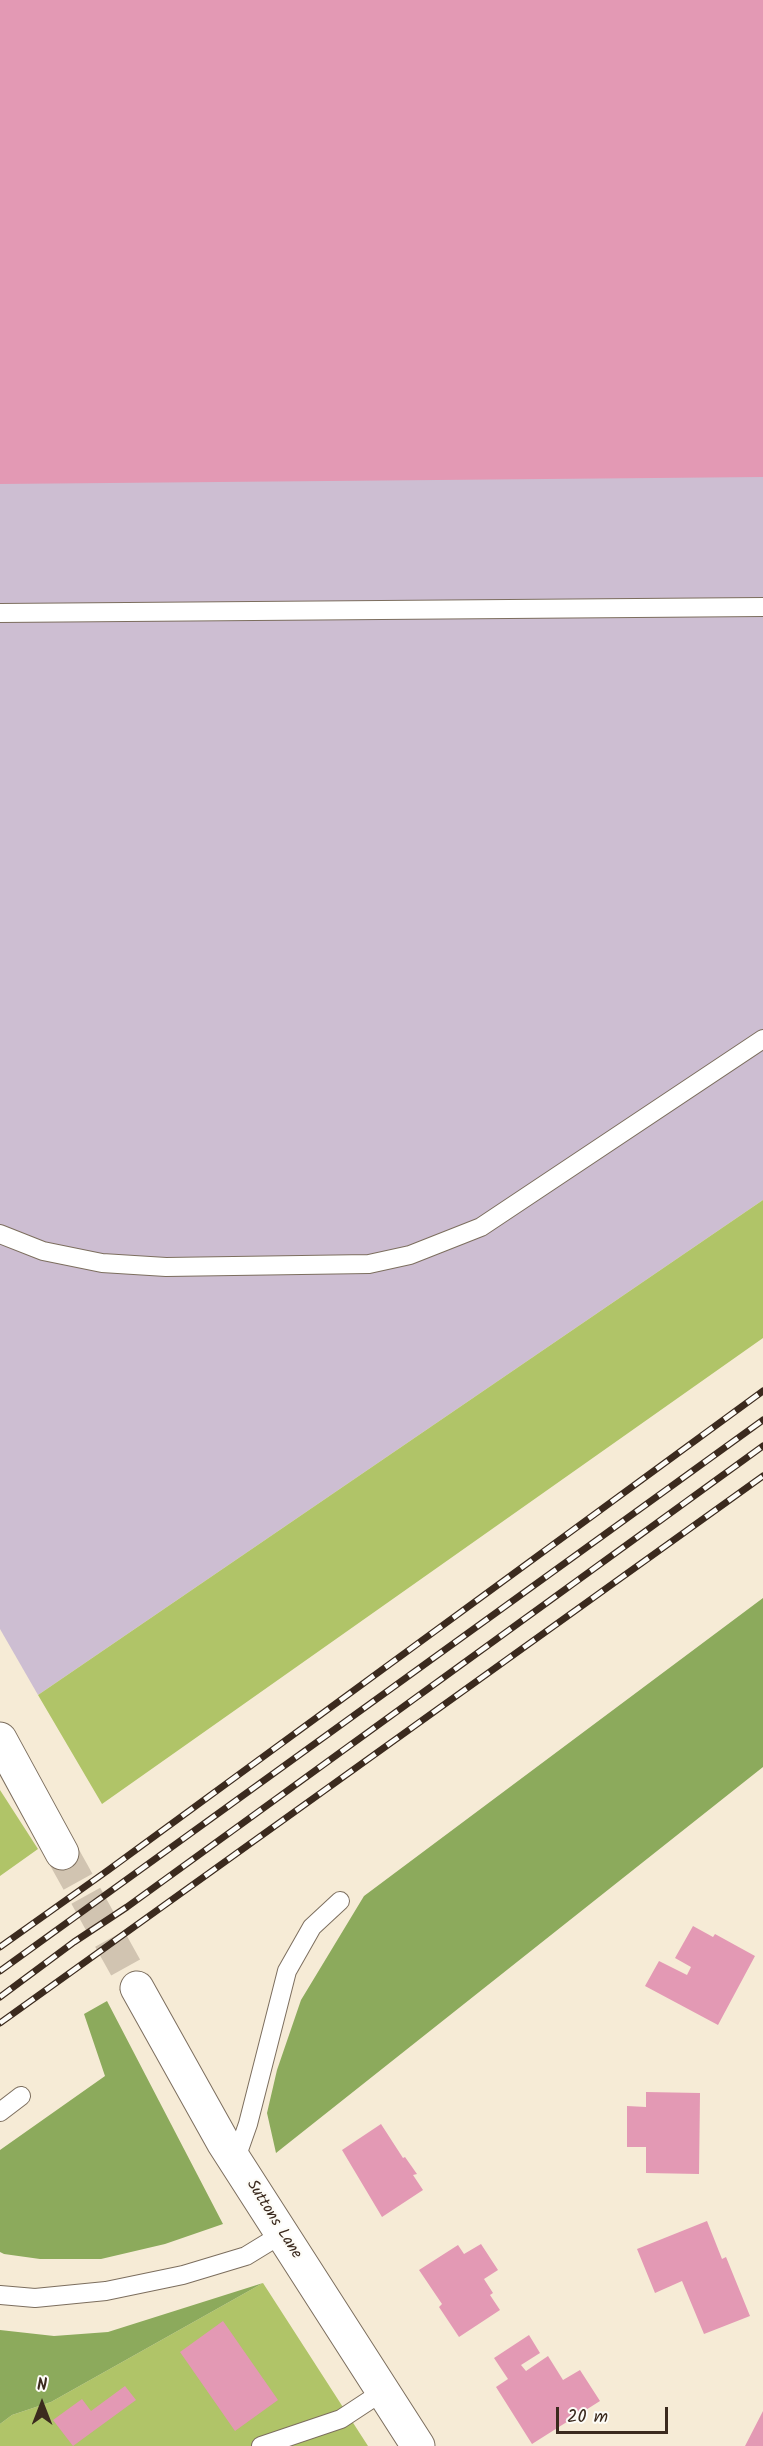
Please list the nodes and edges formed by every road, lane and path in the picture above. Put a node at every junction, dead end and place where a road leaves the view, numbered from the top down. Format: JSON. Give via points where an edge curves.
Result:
{"nodes":[{"id":1,"x":763,"y":608,"type":"edge"},
{"id":2,"x":0,"y":612,"type":"edge"},
{"id":3,"x":763,"y":1039,"type":"edge"},
{"id":4,"x":0,"y":1234,"type":"edge"},
{"id":5,"x":0,"y":1739,"type":"edge"},
{"id":6,"x":62,"y":1853,"type":"tunnel mouth"},
{"id":7,"x":340,"y":1900,"type":"dead end"},
{"id":8,"x":137,"y":1988,"type":"tunnel mouth"},
{"id":9,"x":21,"y":2096,"type":"dead end"},
{"id":10,"x":0,"y":2112,"type":"edge"},
{"id":11,"x":236,"y":2161,"type":"junction"},
{"id":12,"x":282,"y":2234,"type":"junction"},
{"id":13,"x":0,"y":2295,"type":"edge"},
{"id":14,"x":382,"y":2392,"type":"junction"},
{"id":15,"x":261,"y":2446,"type":"edge"},
{"id":16,"x":418,"y":2446,"type":"edge"}],
"edges":[{"from":1,"to":2,"type":"lane"},
{"from":3,"to":4,"type":"lane","via":[[481,1227],[410,1255],[369,1264],[166,1267],[102,1263],[43,1251]]},
{"from":5,"to":6,"type":"street"},
{"from":7,"to":11,"type":"lane","via":[[312,1927],[287,1971]]},
{"from":8,"to":11,"type":"street","name":"Suttons Lane"},
{"from":9,"to":10,"type":"lane"},
{"from":11,"to":12,"type":"street","name":"Suttons Lane"},
{"from":12,"to":13,"type":"lane","via":[[246,2256],[183,2275],[106,2291],[35,2298]]},
{"from":12,"to":14,"type":"street","name":"Suttons Lane"},
{"from":14,"to":15,"type":"lane","via":[[341,2419]]},
{"from":14,"to":16,"type":"street","name":"Suttons Lane"}]}
